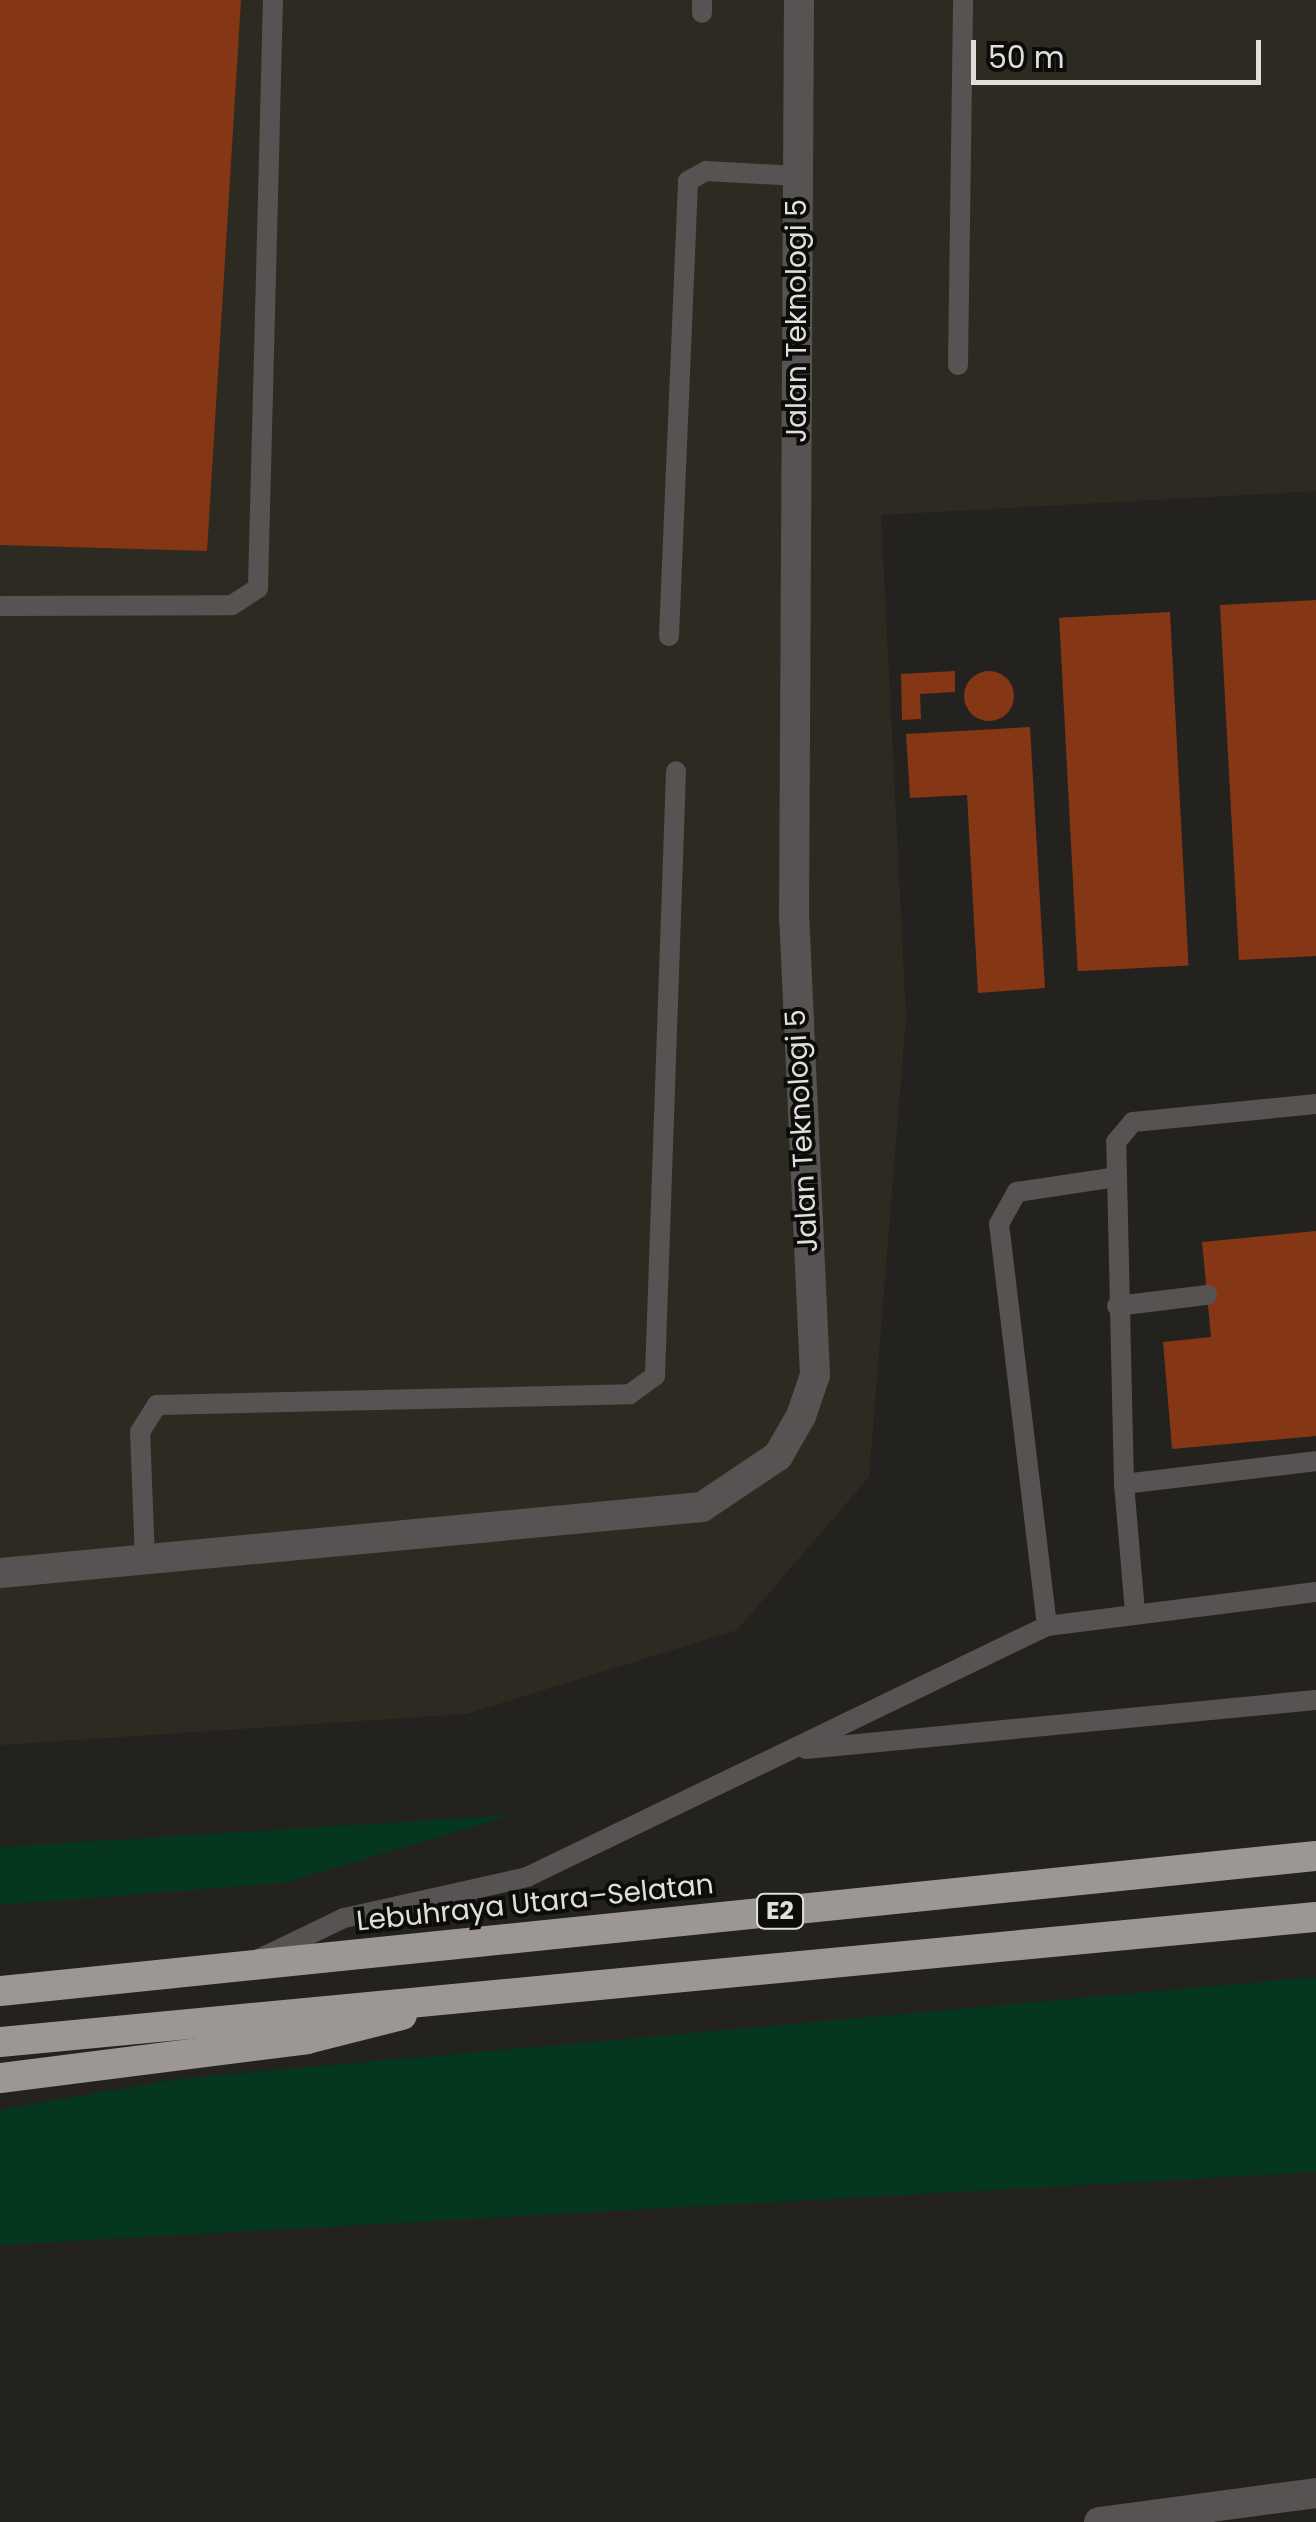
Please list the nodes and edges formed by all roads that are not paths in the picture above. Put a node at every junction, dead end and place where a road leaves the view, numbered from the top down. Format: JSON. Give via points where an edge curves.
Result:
{"nodes":[{"id":1,"x":273,"y":0,"type":"edge"},
{"id":2,"x":800,"y":0,"type":"edge"},
{"id":3,"x":963,"y":0,"type":"edge"},
{"id":4,"x":798,"y":176,"type":"junction"},
{"id":5,"x":958,"y":364,"type":"dead end"},
{"id":6,"x":0,"y":606,"type":"edge"},
{"id":7,"x":669,"y":636,"type":"dead end"},
{"id":8,"x":676,"y":771,"type":"dead end"},
{"id":9,"x":1316,"y":1104,"type":"edge"},
{"id":10,"x":1111,"y":1178,"type":"junction"},
{"id":11,"x":1206,"y":1295,"type":"dead end"},
{"id":12,"x":1117,"y":1306,"type":"junction"},
{"id":13,"x":1316,"y":1461,"type":"edge"},
{"id":14,"x":1124,"y":1484,"type":"junction"},
{"id":15,"x":145,"y":1560,"type":"junction"},
{"id":16,"x":0,"y":1572,"type":"edge"},
{"id":17,"x":1316,"y":1592,"type":"edge"},
{"id":18,"x":1135,"y":1612,"type":"junction"},
{"id":19,"x":1047,"y":1626,"type":"junction"},
{"id":20,"x":1316,"y":1700,"type":"edge"},
{"id":21,"x":794,"y":1750,"type":"junction"},
{"id":22,"x":1316,"y":1856,"type":"edge"},
{"id":23,"x":1316,"y":1917,"type":"edge"},
{"id":24,"x":244,"y":1966,"type":"junction"},
{"id":25,"x":502,"y":1989,"type":"junction"},
{"id":26,"x":0,"y":1991,"type":"edge"},
{"id":27,"x":0,"y":2042,"type":"edge"},
{"id":28,"x":0,"y":2078,"type":"edge"},
{"id":29,"x":1316,"y":2493,"type":"edge"},
{"id":30,"x":1100,"y":2522,"type":"edge"}],
"edges":[{"from":1,"to":6,"type":"lane","via":[[258,588],[232,605]]},
{"from":2,"to":4,"type":"street","name":"Jalan Teknologi 5"},
{"from":3,"to":5,"type":"lane"},
{"from":4,"to":7,"type":"lane","via":[[706,171],[688,181]]},
{"from":4,"to":15,"type":"street","name":"Jalan Teknologi 5","via":[[794,920],[815,1375],[801,1416],[778,1456],[702,1508]]},
{"from":8,"to":15,"type":"lane","via":[[656,1376],[630,1394],[157,1405],[140,1432]]},
{"from":9,"to":10,"type":"lane","via":[[1133,1122],[1116,1142]]},
{"from":10,"to":12,"type":"lane"},
{"from":10,"to":19,"type":"lane","via":[[1017,1192],[999,1224]]},
{"from":11,"to":12,"type":"lane"},
{"from":12,"to":14,"type":"lane"},
{"from":13,"to":14,"type":"lane"},
{"from":14,"to":18,"type":"lane"},
{"from":15,"to":16,"type":"street","name":"Jalan Teknologi 5"},
{"from":17,"to":18,"type":"lane"},
{"from":18,"to":19,"type":"lane"},
{"from":19,"to":21,"type":"lane"},
{"from":20,"to":21,"type":"lane"},
{"from":21,"to":24,"type":"lane","via":[[527,1876],[344,1918]]},
{"from":22,"to":24,"type":"highway","name":"Lebuhraya Utara–Selatan","number":"E2"},
{"from":23,"to":25,"type":"highway","number":"E2"},
{"from":24,"to":26,"type":"highway","name":"Lebuhraya Utara–Selatan","number":"E2"},
{"from":25,"to":27,"type":"highway","number":"E2"},
{"from":25,"to":28,"type":"highway","via":[[307,2040]]},
{"from":29,"to":30,"type":"street"}]}
